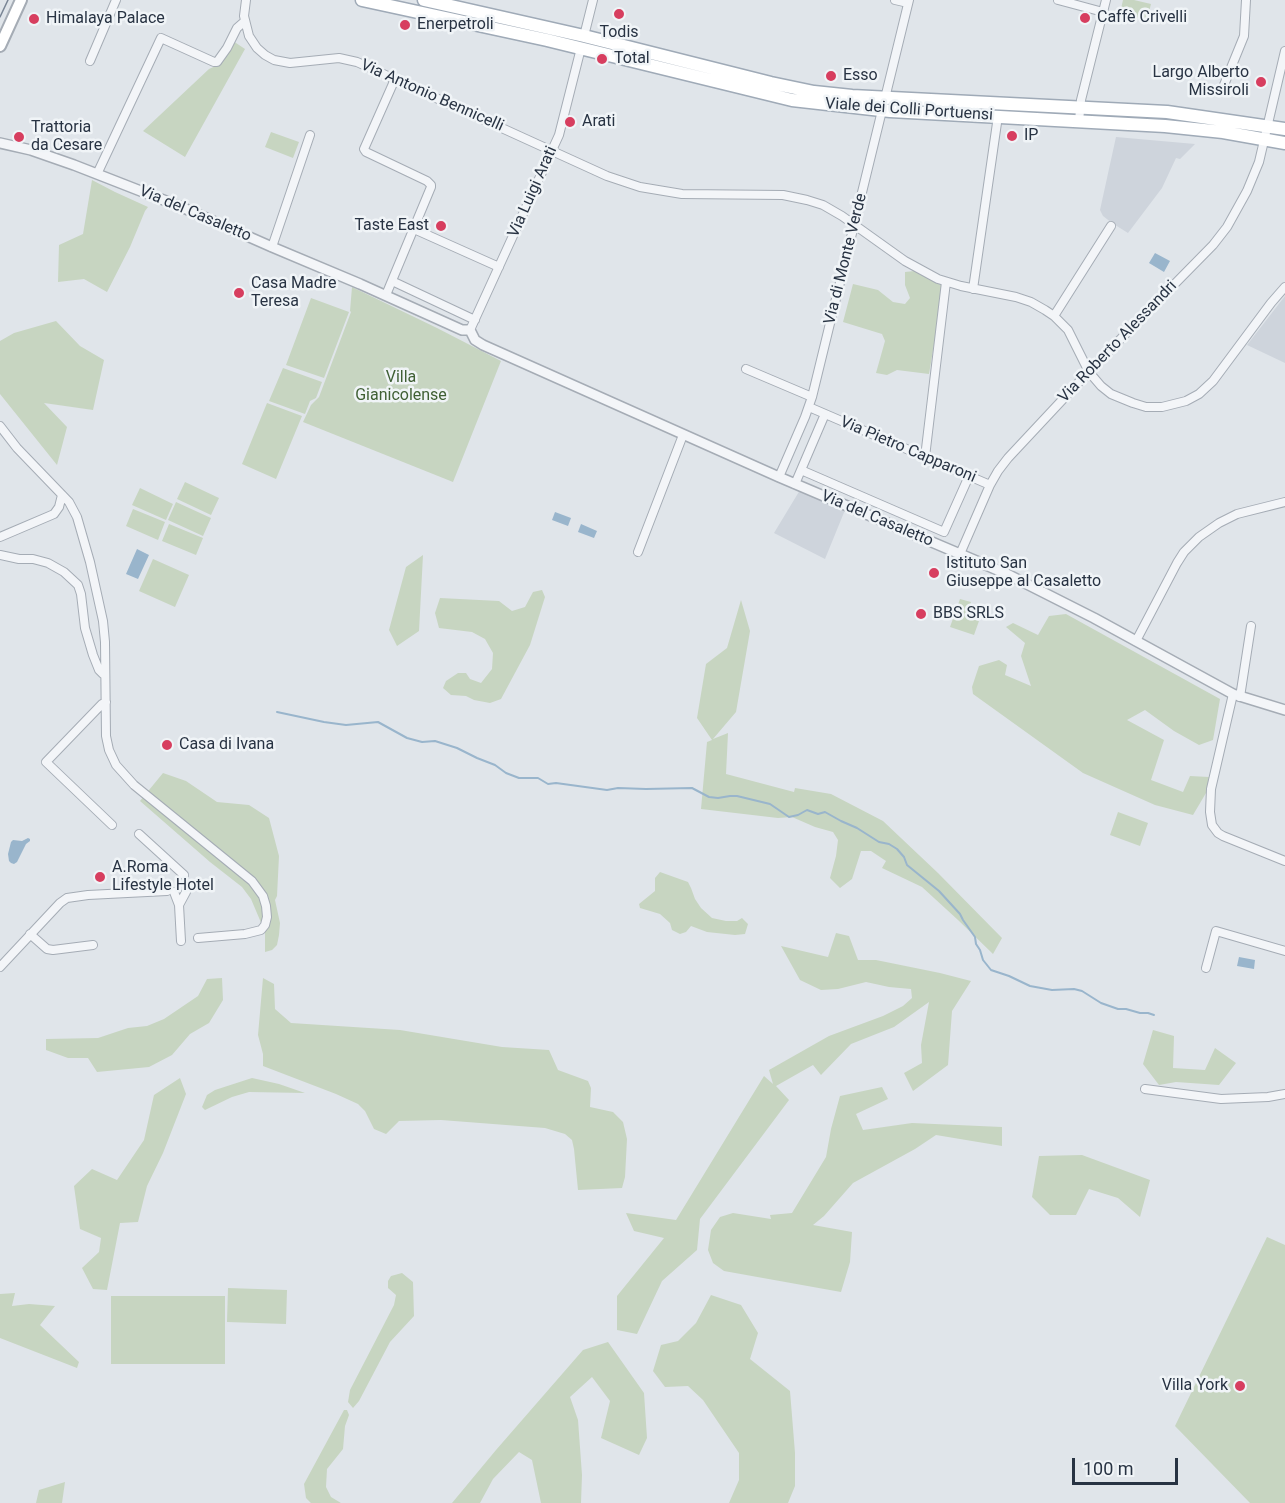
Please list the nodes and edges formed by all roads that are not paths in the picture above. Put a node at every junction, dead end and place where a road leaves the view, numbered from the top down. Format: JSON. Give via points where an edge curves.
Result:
{"nodes":[{"id":1,"x":21,"y":0,"type":"edge"},
{"id":2,"x":116,"y":0,"type":"edge"},
{"id":3,"x":246,"y":0,"type":"edge"},
{"id":4,"x":362,"y":0,"type":"edge"},
{"id":5,"x":424,"y":0,"type":"edge"},
{"id":6,"x":592,"y":0,"type":"edge"},
{"id":7,"x":895,"y":0,"type":"edge"},
{"id":8,"x":1058,"y":0,"type":"edge"},
{"id":9,"x":1106,"y":0,"type":"edge"},
{"id":10,"x":1246,"y":0,"type":"edge"},
{"id":11,"x":908,"y":2,"type":"edge"},
{"id":12,"x":394,"y":3,"type":"edge"},
{"id":13,"x":1103,"y":12,"type":"junction"},
{"id":14,"x":455,"y":14,"type":"junction"},
{"id":15,"x":245,"y":21,"type":"junction"},
{"id":16,"x":583,"y":42,"type":"junction"},
{"id":17,"x":0,"y":46,"type":"edge"},
{"id":18,"x":1285,"y":51,"type":"edge"},
{"id":19,"x":90,"y":60,"type":"dead end"},
{"id":20,"x":395,"y":79,"type":"junction"},
{"id":21,"x":742,"y":82,"type":"junction"},
{"id":22,"x":1224,"y":85,"type":"dead end"},
{"id":23,"x":885,"y":97,"type":"junction"},
{"id":24,"x":1080,"y":106,"type":"junction"},
{"id":25,"x":882,"y":110,"type":"junction"},
{"id":26,"x":998,"y":116,"type":"junction"},
{"id":27,"x":1079,"y":120,"type":"junction"},
{"id":28,"x":1285,"y":129,"type":"edge"},
{"id":29,"x":1266,"y":132,"type":"junction"},
{"id":30,"x":310,"y":135,"type":"dead end"},
{"id":31,"x":0,"y":143,"type":"edge"},
{"id":32,"x":1285,"y":143,"type":"edge"},
{"id":33,"x":552,"y":150,"type":"junction"},
{"id":34,"x":98,"y":171,"type":"dead end"},
{"id":35,"x":854,"y":225,"type":"junction"},
{"id":36,"x":1111,"y":226,"type":"dead end"},
{"id":37,"x":414,"y":229,"type":"junction"},
{"id":38,"x":272,"y":248,"type":"junction"},
{"id":39,"x":499,"y":267,"type":"junction"},
{"id":40,"x":392,"y":281,"type":"junction"},
{"id":41,"x":946,"y":282,"type":"junction"},
{"id":42,"x":1285,"y":287,"type":"edge"},
{"id":43,"x":973,"y":289,"type":"junction"},
{"id":44,"x":386,"y":295,"type":"junction"},
{"id":45,"x":1054,"y":316,"type":"junction"},
{"id":46,"x":475,"y":320,"type":"junction"},
{"id":47,"x":470,"y":330,"type":"junction"},
{"id":48,"x":746,"y":369,"type":"dead end"},
{"id":49,"x":1089,"y":372,"type":"junction"},
{"id":50,"x":812,"y":397,"type":"junction"},
{"id":51,"x":809,"y":407,"type":"junction"},
{"id":52,"x":825,"y":414,"type":"junction"},
{"id":53,"x":0,"y":426,"type":"edge"},
{"id":54,"x":683,"y":435,"type":"junction"},
{"id":55,"x":925,"y":457,"type":"junction"},
{"id":56,"x":801,"y":470,"type":"junction"},
{"id":57,"x":969,"y":476,"type":"junction"},
{"id":58,"x":779,"y":477,"type":"junction"},
{"id":59,"x":795,"y":484,"type":"junction"},
{"id":60,"x":990,"y":485,"type":"junction"},
{"id":61,"x":62,"y":495,"type":"junction"},
{"id":62,"x":1285,"y":502,"type":"edge"},
{"id":63,"x":0,"y":537,"type":"edge"},
{"id":64,"x":638,"y":552,"type":"dead end"},
{"id":65,"x":960,"y":554,"type":"junction"},
{"id":66,"x":0,"y":555,"type":"edge"},
{"id":67,"x":1251,"y":626,"type":"dead end"},
{"id":68,"x":1136,"y":641,"type":"junction"},
{"id":69,"x":105,"y":674,"type":"junction"},
{"id":70,"x":1236,"y":696,"type":"junction"},
{"id":71,"x":106,"y":702,"type":"junction"},
{"id":72,"x":1285,"y":710,"type":"edge"},
{"id":73,"x":112,"y":825,"type":"dead end"},
{"id":74,"x":139,"y":834,"type":"dead end"},
{"id":75,"x":1285,"y":861,"type":"edge"},
{"id":76,"x":184,"y":875,"type":"dead end"},
{"id":77,"x":186,"y":892,"type":"dead end"},
{"id":78,"x":179,"y":904,"type":"junction"},
{"id":79,"x":30,"y":934,"type":"junction"},
{"id":80,"x":198,"y":938,"type":"dead end"},
{"id":81,"x":181,"y":941,"type":"dead end"},
{"id":82,"x":93,"y":945,"type":"dead end"},
{"id":83,"x":1285,"y":951,"type":"edge"},
{"id":84,"x":0,"y":967,"type":"edge"},
{"id":85,"x":1206,"y":968,"type":"dead end"},
{"id":86,"x":1144,"y":1089,"type":"dead end"},
{"id":87,"x":1285,"y":1094,"type":"edge"}],
"edges":[{"from":1,"to":17,"type":"main road"},
{"from":2,"to":19,"type":"street"},
{"from":3,"to":15,"type":"street","name":"Via Antonio Bennicelli"},
{"from":4,"to":12,"type":"main road","name":"Viale dei Colli Portuensi"},
{"from":5,"to":14,"type":"main road","name":"Viale dei Colli Portuensi"},
{"from":6,"to":16,"type":"street","name":"Via Luigi Arati"},
{"from":7,"to":11,"type":"street"},
{"from":8,"to":13,"type":"street"},
{"from":9,"to":13,"type":"street"},
{"from":10,"to":22,"type":"street","via":[[1244,36]]},
{"from":11,"to":23,"type":"street","name":"Via di Monte Verde"},
{"from":12,"to":14,"type":"main road","name":"Viale dei Colli Portuensi"},
{"from":13,"to":24,"type":"street"},
{"from":14,"to":16,"type":"main road","name":"Viale dei Colli Portuensi"},
{"from":15,"to":20,"type":"street","name":"Via Antonio Bennicelli","via":[[254,44],[274,60],[290,63],[345,59]]},
{"from":15,"to":34,"type":"street","via":[[218,62],[161,38]]},
{"from":16,"to":21,"type":"main road","name":"Viale dei Colli Portuensi"},
{"from":16,"to":33,"type":"street","name":"Via Luigi Arati","via":[[563,123]]},
{"from":18,"to":29,"type":"street","name":"Via Roberto Alessandri"},
{"from":20,"to":33,"type":"street","name":"Via Antonio Bennicelli"},
{"from":20,"to":37,"type":"street","via":[[364,149],[431,185]]},
{"from":21,"to":23,"type":"main road","name":"Viale dei Colli Portuensi"},
{"from":21,"to":25,"type":"main road","name":"Viale dei Colli Portuensi","via":[[792,100]]},
{"from":23,"to":24,"type":"main road","name":"Viale dei Colli Portuensi"},
{"from":23,"to":25,"type":"street","name":"Via di Monte Verde"},
{"from":24,"to":27,"type":"street"},
{"from":24,"to":29,"type":"main road","name":"Viale dei Colli Portuensi","via":[[1167,112]]},
{"from":25,"to":26,"type":"main road","name":"Viale dei Colli Portuensi"},
{"from":25,"to":35,"type":"street","name":"Via di Monte Verde"},
{"from":26,"to":27,"type":"main road","name":"Viale dei Colli Portuensi"},
{"from":26,"to":43,"type":"street"},
{"from":27,"to":29,"type":"main road","name":"Viale dei Colli Portuensi"},
{"from":28,"to":29,"type":"main road","name":"Viale dei Colli Portuensi"},
{"from":29,"to":32,"type":"main road","name":"Viale dei Colli Portuensi"},
{"from":29,"to":49,"type":"street","name":"Via Roberto Alessandri","via":[[1252,180],[1224,232]]},
{"from":30,"to":38,"type":"street"},
{"from":31,"to":38,"type":"street","name":"Via del Casaletto","via":[[74,165]]},
{"from":33,"to":35,"type":"street","name":"Via Antonio Bennicelli","via":[[640,187],[682,194],[789,196],[823,206]]},
{"from":33,"to":39,"type":"street","name":"Via Luigi Arati"},
{"from":35,"to":41,"type":"street","name":"Via Antonio Bennicelli","via":[[905,261]]},
{"from":35,"to":50,"type":"street","name":"Via di Monte Verde"},
{"from":36,"to":45,"type":"street"},
{"from":37,"to":39,"type":"street"},
{"from":37,"to":40,"type":"street"},
{"from":38,"to":44,"type":"street","name":"Via del Casaletto"},
{"from":39,"to":46,"type":"street","name":"Via Luigi Arati"},
{"from":40,"to":44,"type":"street"},
{"from":40,"to":46,"type":"street"},
{"from":41,"to":43,"type":"street","name":"Via Antonio Bennicelli"},
{"from":41,"to":55,"type":"street"},
{"from":42,"to":49,"type":"street","name":"Via Antonio Bennicelli","via":[[1210,385],[1190,400],[1162,407],[1133,404],[1109,393]]},
{"from":43,"to":45,"type":"street","name":"Via Antonio Bennicelli","via":[[1027,300]]},
{"from":44,"to":47,"type":"street","name":"Via del Casaletto","via":[[462,330]]},
{"from":45,"to":49,"type":"street","name":"Via Antonio Bennicelli","via":[[1071,334]]},
{"from":46,"to":47,"type":"street","name":"Via Luigi Arati"},
{"from":47,"to":54,"type":"street","name":"Via del Casaletto","via":[[472,337],[483,345]]},
{"from":48,"to":50,"type":"street"},
{"from":49,"to":60,"type":"street","name":"Via Roberto Alessandri","via":[[1008,458]]},
{"from":50,"to":51,"type":"street","name":"Via di Monte Verde"},
{"from":51,"to":52,"type":"street","name":"Via Pietro Capparoni"},
{"from":51,"to":58,"type":"street","name":"Via di Monte Verde"},
{"from":52,"to":55,"type":"street","name":"Via Pietro Capparoni"},
{"from":52,"to":56,"type":"street"},
{"from":53,"to":61,"type":"street"},
{"from":54,"to":58,"type":"street","name":"Via del Casaletto"},
{"from":54,"to":64,"type":"street"},
{"from":55,"to":57,"type":"street","name":"Via Pietro Capparoni"},
{"from":56,"to":57,"type":"street","via":[[944,532]]},
{"from":56,"to":59,"type":"street"},
{"from":57,"to":60,"type":"street","name":"Via Pietro Capparoni"},
{"from":58,"to":59,"type":"street","name":"Via del Casaletto"},
{"from":59,"to":65,"type":"street","name":"Via del Casaletto"},
{"from":60,"to":65,"type":"street","name":"Via Roberto Alessandri"},
{"from":61,"to":63,"type":"street","via":[[54,514]]},
{"from":61,"to":69,"type":"street","via":[[76,513],[90,562],[103,621]]},
{"from":62,"to":68,"type":"street","via":[[1237,514],[1192,543],[1177,563]]},
{"from":65,"to":68,"type":"street","name":"Via del Casaletto"},
{"from":66,"to":69,"type":"street","via":[[48,563],[78,585],[93,655]]},
{"from":67,"to":70,"type":"street"},
{"from":68,"to":70,"type":"street","name":"Via del Casaletto"},
{"from":69,"to":71,"type":"street"},
{"from":70,"to":72,"type":"street","name":"Via del Casaletto"},
{"from":70,"to":75,"type":"street","via":[[1211,789],[1211,820],[1223,836]]},
{"from":71,"to":73,"type":"street","via":[[46,762]]},
{"from":71,"to":80,"type":"street","via":[[106,736],[116,765],[134,785],[252,881],[263,896],[263,929]]},
{"from":74,"to":76,"type":"street"},
{"from":77,"to":78,"type":"street"},
{"from":78,"to":79,"type":"street","via":[[171,892],[67,898]]},
{"from":78,"to":81,"type":"street"},
{"from":79,"to":82,"type":"street","via":[[50,950]]},
{"from":79,"to":84,"type":"street"},
{"from":83,"to":85,"type":"street","via":[[1216,931]]},
{"from":86,"to":87,"type":"street","via":[[1221,1099]]}]}
